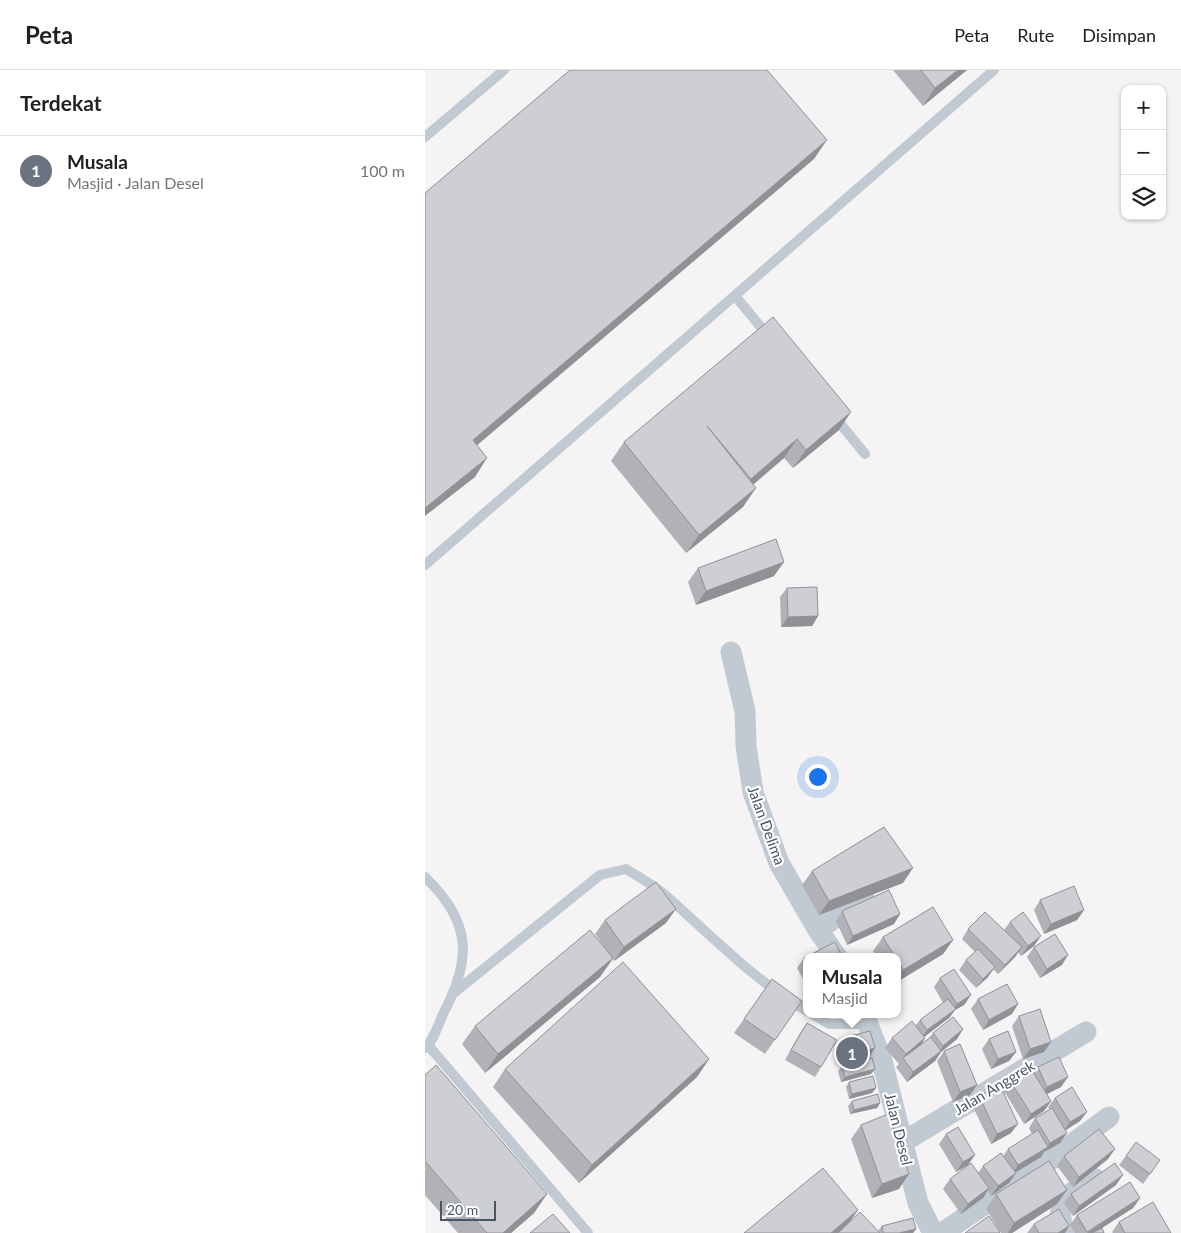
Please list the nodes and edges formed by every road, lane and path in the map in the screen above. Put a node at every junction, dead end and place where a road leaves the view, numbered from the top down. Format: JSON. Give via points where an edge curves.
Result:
{"nodes":[{"id":1,"x":504,"y":70,"type":"edge"},
{"id":2,"x":995,"y":70,"type":"edge"},
{"id":3,"x":425,"y":136,"type":"edge"},
{"id":4,"x":736,"y":297,"type":"junction"},
{"id":5,"x":779,"y":350,"type":"edge"},
{"id":6,"x":828,"y":409,"type":"edge"},
{"id":7,"x":865,"y":454,"type":"dead end"},
{"id":8,"x":425,"y":565,"type":"edge"},
{"id":9,"x":731,"y":652,"type":"dead end"},
{"id":10,"x":425,"y":877,"type":"edge"},
{"id":11,"x":887,"y":894,"type":"edge"},
{"id":12,"x":818,"y":930,"type":"junction"},
{"id":13,"x":834,"y":953,"type":"edge"},
{"id":14,"x":455,"y":992,"type":"junction"},
{"id":15,"x":803,"y":1009,"type":"edge"},
{"id":16,"x":819,"y":1018,"type":"edge"},
{"id":17,"x":866,"y":1019,"type":"edge"},
{"id":18,"x":1086,"y":1032,"type":"dead end"},
{"id":19,"x":426,"y":1046,"type":"edge"},
{"id":20,"x":1109,"y":1117,"type":"dead end"},
{"id":21,"x":903,"y":1142,"type":"junction"},
{"id":22,"x":1107,"y":1170,"type":"edge"},
{"id":23,"x":589,"y":1233,"type":"edge"},
{"id":24,"x":933,"y":1233,"type":"edge"},
{"id":25,"x":942,"y":1233,"type":"edge"},
{"id":26,"x":1065,"y":1233,"type":"edge"}],
"edges":[{"from":1,"to":3,"type":"lane"},
{"from":2,"to":4,"type":"lane"},
{"from":4,"to":5,"type":"lane"},
{"from":4,"to":8,"type":"lane"},
{"from":6,"to":7,"type":"lane"},
{"from":9,"to":12,"type":"street","name":"Jalan Delima","via":[[745,711],[753,792],[779,863]]},
{"from":10,"to":14,"type":"lane","via":[[440,891],[461,927],[463,966]]},
{"from":11,"to":12,"type":"street","via":[[840,914]]},
{"from":12,"to":13,"type":"street","name":"Jalan Delima"},
{"from":14,"to":15,"type":"lane","via":[[600,875],[626,869],[663,893],[728,954]]},
{"from":14,"to":19,"type":"lane"},
{"from":16,"to":17,"type":"lane","via":[[829,1024]]},
{"from":17,"to":21,"type":"street","name":"Jalan Desel","via":[[882,1061]]},
{"from":18,"to":21,"type":"street","name":"Jalan Anggrek"},
{"from":19,"to":23,"type":"lane"},
{"from":20,"to":25,"type":"street"},
{"from":21,"to":24,"type":"street","name":"Jalan Desel","via":[[918,1203]]},
{"from":22,"to":26,"type":"street","via":[[1065,1197],[1060,1204]]}]}
